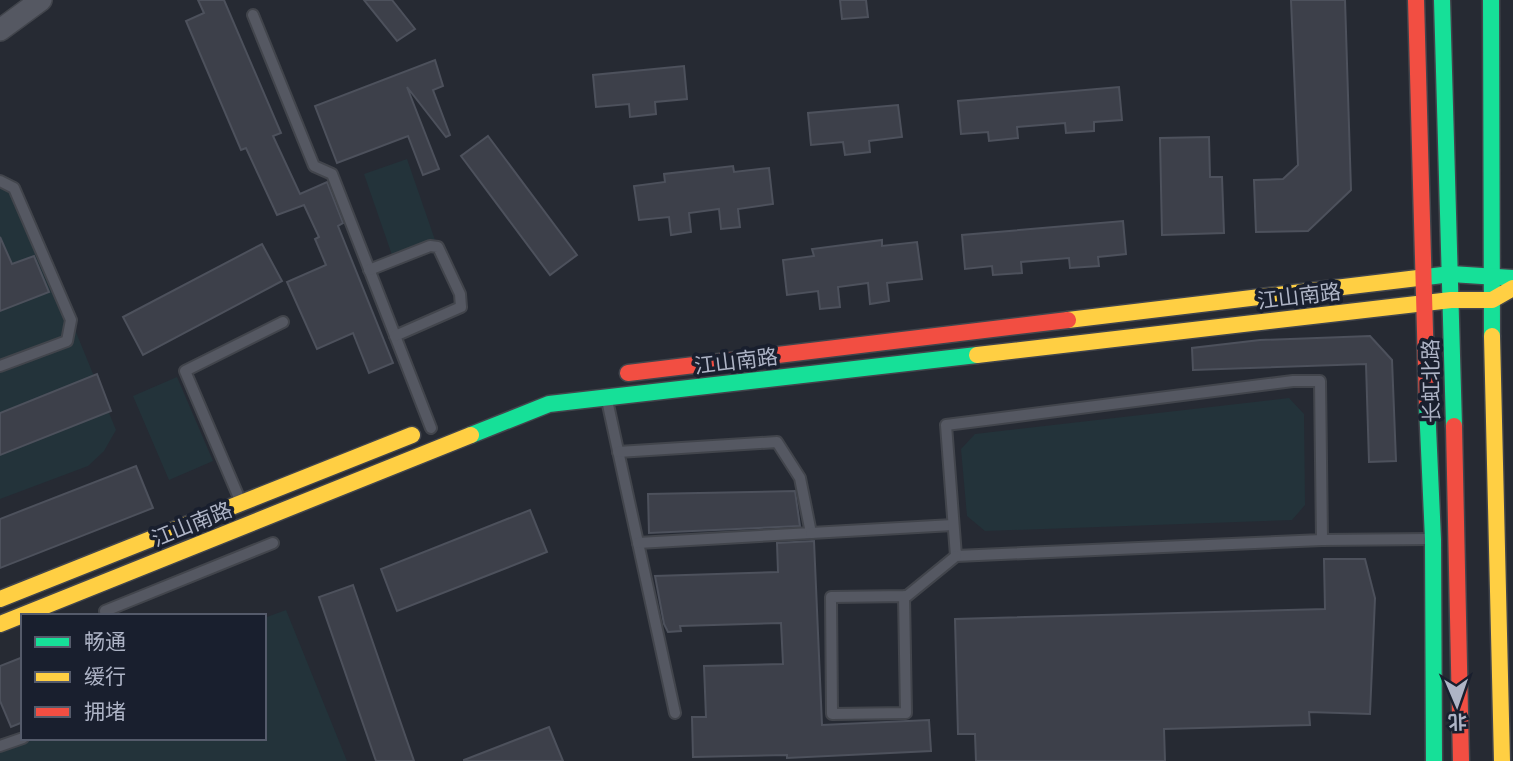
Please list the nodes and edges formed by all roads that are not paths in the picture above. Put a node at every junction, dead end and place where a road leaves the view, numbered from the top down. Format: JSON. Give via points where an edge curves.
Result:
{"nodes":[{"id":1,"x":41,"y":0,"type":"edge"},
{"id":2,"x":1416,"y":0,"type":"edge"},
{"id":3,"x":1442,"y":0,"type":"edge"},
{"id":4,"x":1491,"y":0,"type":"edge"},
{"id":5,"x":253,"y":15,"type":"dead end"},
{"id":6,"x":0,"y":30,"type":"edge"},
{"id":7,"x":0,"y":181,"type":"edge"},
{"id":8,"x":369,"y":270,"type":"junction"},
{"id":9,"x":1451,"y":274,"type":"junction"},
{"id":10,"x":1491,"y":275,"type":"junction"},
{"id":11,"x":1423,"y":278,"type":"junction"},
{"id":12,"x":1513,"y":278,"type":"edge"},
{"id":13,"x":1513,"y":288,"type":"edge"},
{"id":14,"x":1451,"y":300,"type":"junction"},
{"id":15,"x":1492,"y":300,"type":"junction"},
{"id":16,"x":1424,"y":303,"type":"junction"},
{"id":17,"x":284,"y":323,"type":"dead end"},
{"id":18,"x":395,"y":336,"type":"junction"},
{"id":19,"x":0,"y":366,"type":"edge"},
{"id":20,"x":612,"y":374,"type":"dead end"},
{"id":21,"x":606,"y":397,"type":"junction"},
{"id":22,"x":437,"y":425,"type":"joint"},
{"id":23,"x":618,"y":452,"type":"junction"},
{"id":24,"x":242,"y":503,"type":"junction"},
{"id":25,"x":953,"y":525,"type":"junction"},
{"id":26,"x":811,"y":533,"type":"junction"},
{"id":27,"x":1433,"y":539,"type":"junction"},
{"id":28,"x":1322,"y":540,"type":"junction"},
{"id":29,"x":273,"y":543,"type":"dead end"},
{"id":30,"x":638,"y":543,"type":"junction"},
{"id":31,"x":956,"y":556,"type":"junction"},
{"id":32,"x":94,"y":586,"type":"junction"},
{"id":33,"x":904,"y":596,"type":"junction"},
{"id":34,"x":0,"y":599,"type":"edge"},
{"id":35,"x":25,"y":614,"type":"edge"},
{"id":36,"x":106,"y":614,"type":"edge"},
{"id":37,"x":21,"y":616,"type":"edge"},
{"id":38,"x":0,"y":624,"type":"edge"},
{"id":39,"x":675,"y":713,"type":"dead end"},
{"id":40,"x":21,"y":739,"type":"edge"},
{"id":41,"x":0,"y":746,"type":"edge"},
{"id":42,"x":1434,"y":761,"type":"edge"},
{"id":43,"x":1461,"y":761,"type":"edge"},
{"id":44,"x":1502,"y":761,"type":"edge"}],
"edges":[{"from":1,"to":6,"type":"street"},
{"from":2,"to":11,"type":"main road"},
{"from":3,"to":9,"type":"main road","name":"长虹北路"},
{"from":4,"to":10,"type":"main road"},
{"from":5,"to":8,"type":"lane","via":[[314,166],[332,174]]},
{"from":7,"to":19,"type":"lane","via":[[14,188],[71,320],[67,341]]},
{"from":8,"to":18,"type":"lane"},
{"from":8,"to":18,"type":"lane","via":[[438,247],[460,294],[461,307]]},
{"from":9,"to":10,"type":"main road","name":"江山南路"},
{"from":9,"to":11,"type":"main road","name":"江山南路"},
{"from":9,"to":14,"type":"main road","name":"长虹北路"},
{"from":10,"to":12,"type":"main road","name":"江山南路"},
{"from":10,"to":15,"type":"main road"},
{"from":11,"to":16,"type":"main road"},
{"from":11,"to":20,"type":"main road","name":"江山南路"},
{"from":13,"to":15,"type":"main road","name":"江山南路"},
{"from":14,"to":15,"type":"main road","name":"江山南路"},
{"from":14,"to":16,"type":"main road","name":"江山南路"},
{"from":14,"to":43,"type":"main road","name":"长虹北路"},
{"from":15,"to":44,"type":"main road"},
{"from":16,"to":21,"type":"main road","name":"江山南路"},
{"from":16,"to":27,"type":"main road"},
{"from":17,"to":24,"type":"lane","via":[[185,371]]},
{"from":18,"to":22,"type":"lane"},
{"from":21,"to":23,"type":"lane"},
{"from":21,"to":32,"type":"main road","name":"江山南路","via":[[549,404]]},
{"from":22,"to":24,"type":"main road","name":"江山南路"},
{"from":23,"to":26,"type":"lane","via":[[776,442],[800,478]]},
{"from":23,"to":30,"type":"lane"},
{"from":24,"to":34,"type":"main road","name":"江山南路"},
{"from":25,"to":26,"type":"lane"},
{"from":25,"to":28,"type":"lane","via":[[946,425],[1320,381]]},
{"from":25,"to":31,"type":"lane"},
{"from":26,"to":30,"type":"lane"},
{"from":27,"to":28,"type":"lane"},
{"from":27,"to":42,"type":"main road"},
{"from":28,"to":31,"type":"lane"},
{"from":29,"to":36,"type":"lane"},
{"from":30,"to":39,"type":"lane"},
{"from":31,"to":33,"type":"lane"},
{"from":32,"to":35,"type":"main road","name":"江山南路"},
{"from":32,"to":36,"type":"lane"},
{"from":33,"to":33,"type":"lane","via":[[831,597],[832,714],[906,713]]},
{"from":37,"to":38,"type":"main road","name":"江山南路"},
{"from":40,"to":41,"type":"lane"}]}
